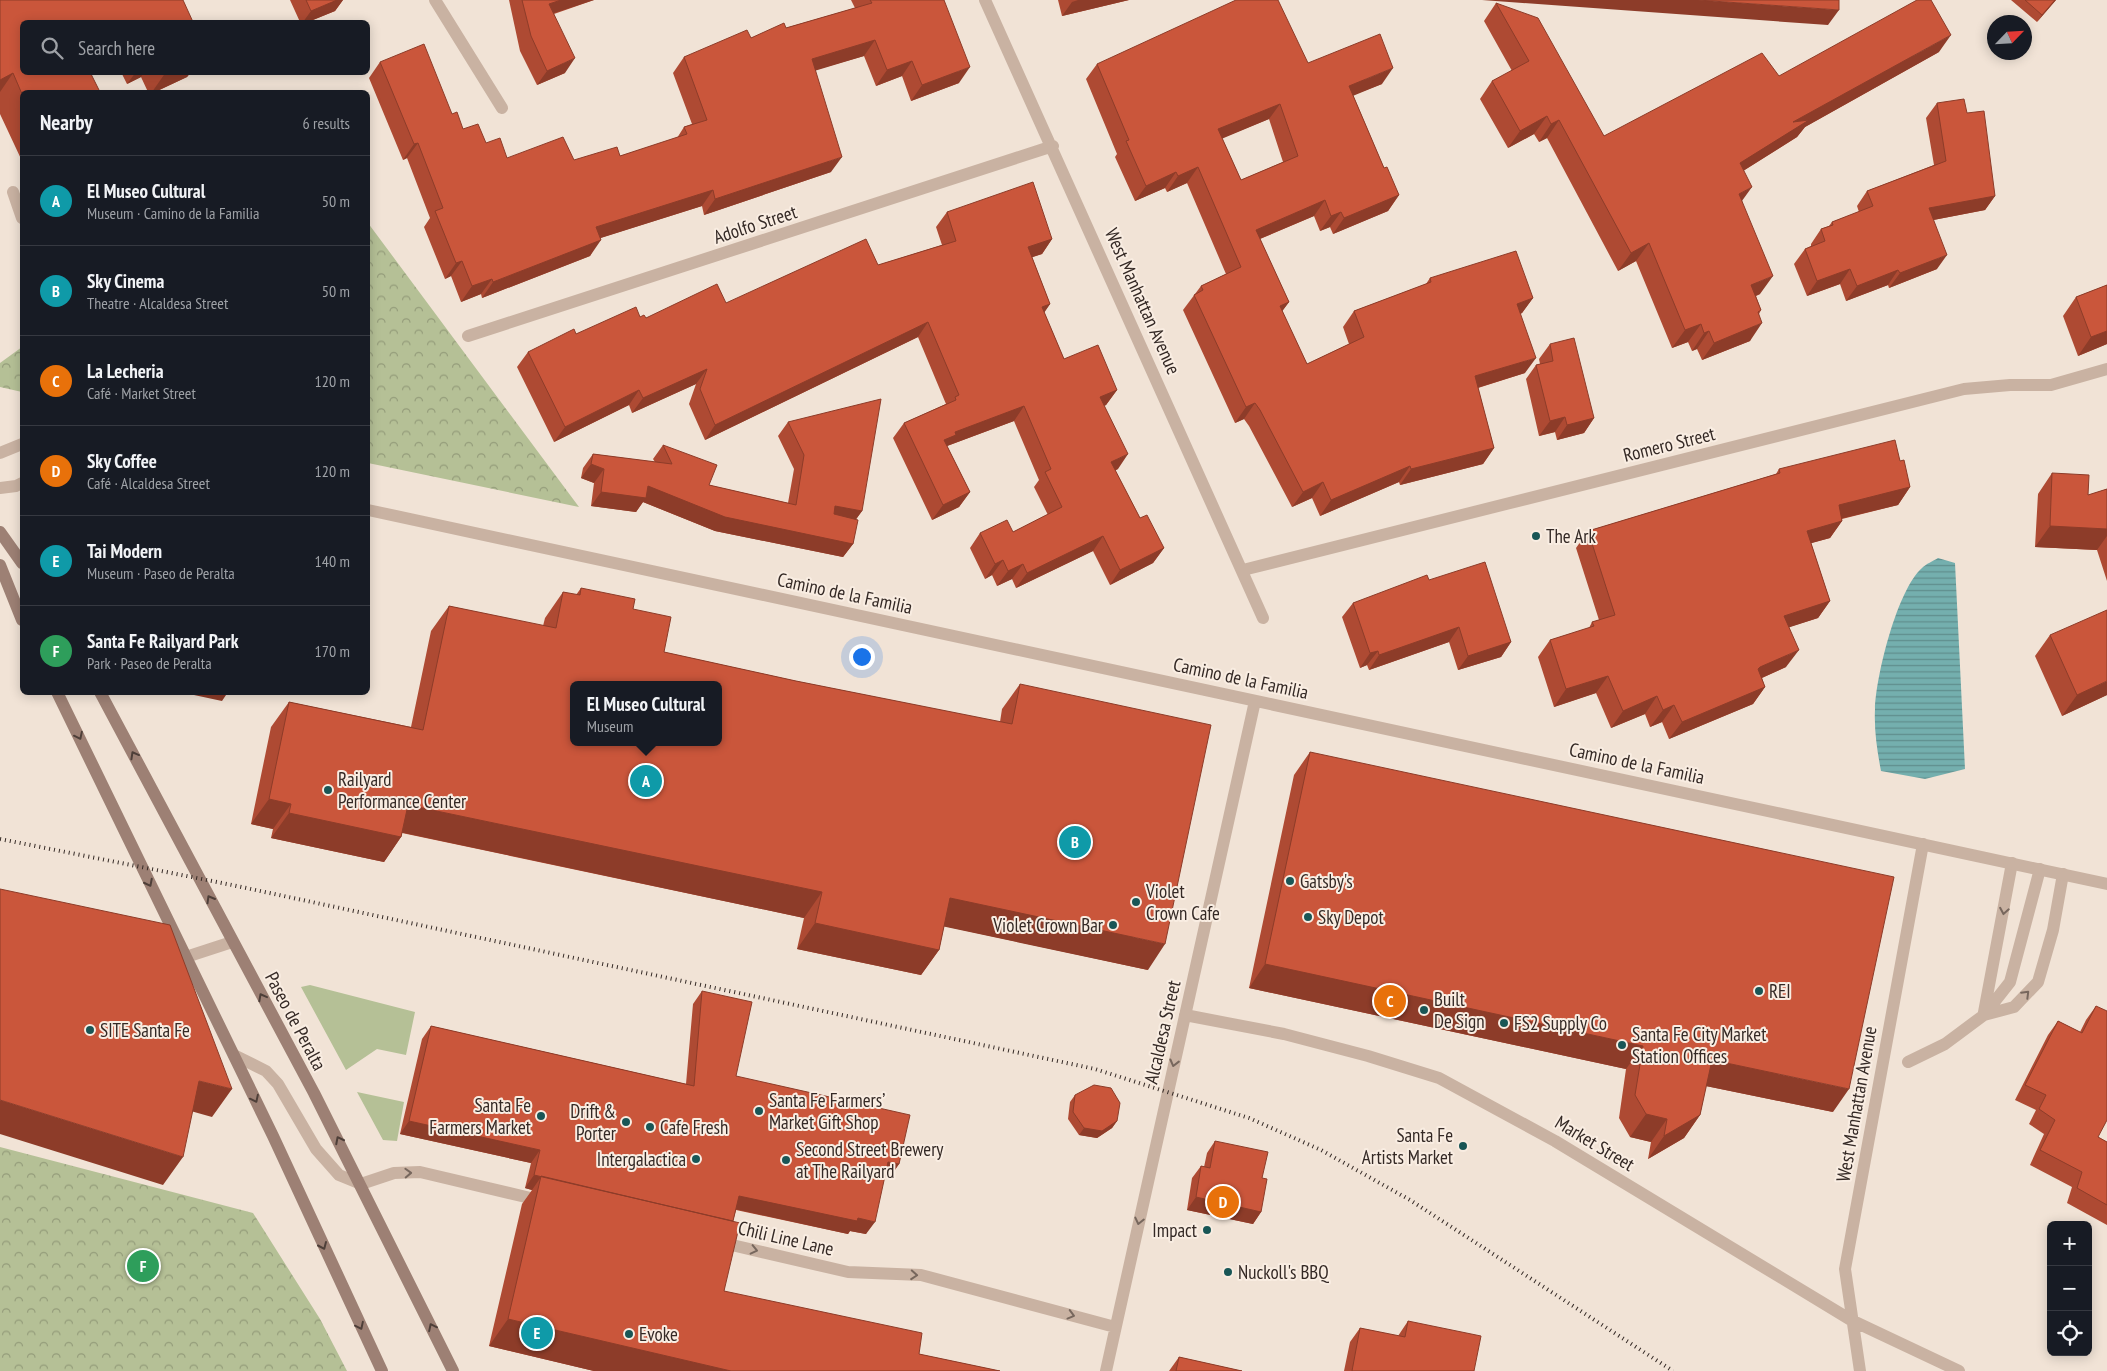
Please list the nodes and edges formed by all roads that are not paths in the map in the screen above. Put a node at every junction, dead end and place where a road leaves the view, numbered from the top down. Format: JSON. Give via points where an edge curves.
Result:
{"nodes":[{"id":1,"x":435,"y":0,"type":"edge"},
{"id":2,"x":986,"y":0,"type":"edge"},
{"id":3,"x":502,"y":108,"type":"dead end"},
{"id":4,"x":1052,"y":146,"type":"junction"},
{"id":5,"x":13,"y":192,"type":"dead end"},
{"id":6,"x":20,"y":212,"type":"edge"},
{"id":7,"x":468,"y":336,"type":"dead end"},
{"id":8,"x":2107,"y":369,"type":"edge"},
{"id":9,"x":20,"y":445,"type":"edge"},
{"id":10,"x":0,"y":453,"type":"edge"},
{"id":11,"x":20,"y":484,"type":"edge"},
{"id":12,"x":0,"y":488,"type":"edge"},
{"id":13,"x":370,"y":510,"type":"edge"},
{"id":14,"x":0,"y":532,"type":"edge"},
{"id":15,"x":20,"y":560,"type":"edge"},
{"id":16,"x":0,"y":564,"type":"edge"},
{"id":17,"x":1242,"y":570,"type":"junction"},
{"id":18,"x":20,"y":615,"type":"edge"},
{"id":19,"x":1263,"y":618,"type":"dead end"},
{"id":20,"x":59,"y":695,"type":"edge"},
{"id":21,"x":102,"y":695,"type":"edge"},
{"id":22,"x":1256,"y":701,"type":"junction"},
{"id":23,"x":1923,"y":844,"type":"junction"},
{"id":24,"x":2012,"y":863,"type":"junction"},
{"id":25,"x":2040,"y":869,"type":"junction"},
{"id":26,"x":2063,"y":874,"type":"junction"},
{"id":27,"x":2107,"y":884,"type":"edge"},
{"id":28,"x":164,"y":942,"type":"edge"},
{"id":29,"x":232,"y":942,"type":"junction"},
{"id":30,"x":186,"y":957,"type":"junction"},
{"id":31,"x":1185,"y":1015,"type":"junction"},
{"id":32,"x":1984,"y":1015,"type":"junction"},
{"id":33,"x":234,"y":1055,"type":"junction"},
{"id":34,"x":1908,"y":1062,"type":"dead end"},
{"id":35,"x":361,"y":1184,"type":"junction"},
{"id":36,"x":557,"y":1204,"type":"edge"},
{"id":37,"x":702,"y":1238,"type":"edge"},
{"id":38,"x":1851,"y":1320,"type":"junction"},
{"id":39,"x":1115,"y":1326,"type":"junction"},
{"id":40,"x":382,"y":1371,"type":"edge"},
{"id":41,"x":453,"y":1371,"type":"edge"},
{"id":42,"x":1106,"y":1371,"type":"edge"},
{"id":43,"x":1860,"y":1371,"type":"edge"},
{"id":44,"x":1959,"y":1371,"type":"edge"}],
"edges":[{"from":1,"to":3,"type":"street"},
{"from":2,"to":4,"type":"street","name":"West Manhattan Avenue"},
{"from":4,"to":7,"type":"street","name":"Adolfo Street"},
{"from":4,"to":17,"type":"street","name":"West Manhattan Avenue"},
{"from":5,"to":6,"type":"street"},
{"from":8,"to":17,"type":"street","name":"Romero Street","via":[[2051,385],[1964,389]]},
{"from":9,"to":10,"type":"street"},
{"from":11,"to":12,"type":"street"},
{"from":13,"to":22,"type":"street","name":"Camino de la Familia"},
{"from":14,"to":15,"type":"street"},
{"from":16,"to":18,"type":"street"},
{"from":17,"to":19,"type":"street","name":"West Manhattan Avenue"},
{"from":20,"to":30,"type":"street","one_way":true},
{"from":29,"to":21,"type":"street","name":"Paseo de Peralta","one_way":true},
{"from":22,"to":23,"type":"street","name":"Camino de la Familia"},
{"from":22,"to":31,"type":"street","name":"Alcaldesa Street"},
{"from":23,"to":24,"type":"street","name":"Camino de la Familia"},
{"from":23,"to":38,"type":"street","name":"West Manhattan Avenue","via":[[1845,1269]]},
{"from":24,"to":25,"type":"street","name":"Camino de la Familia"},
{"from":24,"to":32,"type":"street","one_way":true},
{"from":25,"to":26,"type":"street","name":"Camino de la Familia"},
{"from":25,"to":32,"type":"street","via":[[2010,982]]},
{"from":26,"to":27,"type":"street","name":"Camino de la Familia"},
{"from":32,"to":26,"type":"street","one_way":true,"via":[[2014,1007],[2038,982],[2053,930]]},
{"from":28,"to":30,"type":"street"},
{"from":29,"to":30,"type":"street"},
{"from":35,"to":29,"type":"street","name":"Paseo de Peralta","one_way":true},
{"from":30,"to":33,"type":"street"},
{"from":31,"to":38,"type":"street","name":"Market Street","via":[[1284,1034],[1439,1078],[1555,1141]]},
{"from":31,"to":39,"type":"street","name":"Alcaldesa Street","one_way":true},
{"from":32,"to":34,"type":"street","via":[[1946,1044]]},
{"from":33,"to":35,"type":"street","via":[[266,1071],[278,1084],[316,1149],[339,1175]]},
{"from":33,"to":40,"type":"street","one_way":true},
{"from":35,"to":36,"type":"street","one_way":true,"via":[[394,1173],[420,1172]]},
{"from":41,"to":35,"type":"street","name":"Paseo de Peralta","one_way":true},
{"from":37,"to":39,"type":"street","name":"Chili Line Lane","one_way":true,"via":[[848,1272],[921,1275]]},
{"from":38,"to":43,"type":"street","name":"West Manhattan Avenue"},
{"from":38,"to":44,"type":"street","name":"Market Street"},
{"from":39,"to":42,"type":"street","name":"Alcaldesa Street"}]}
